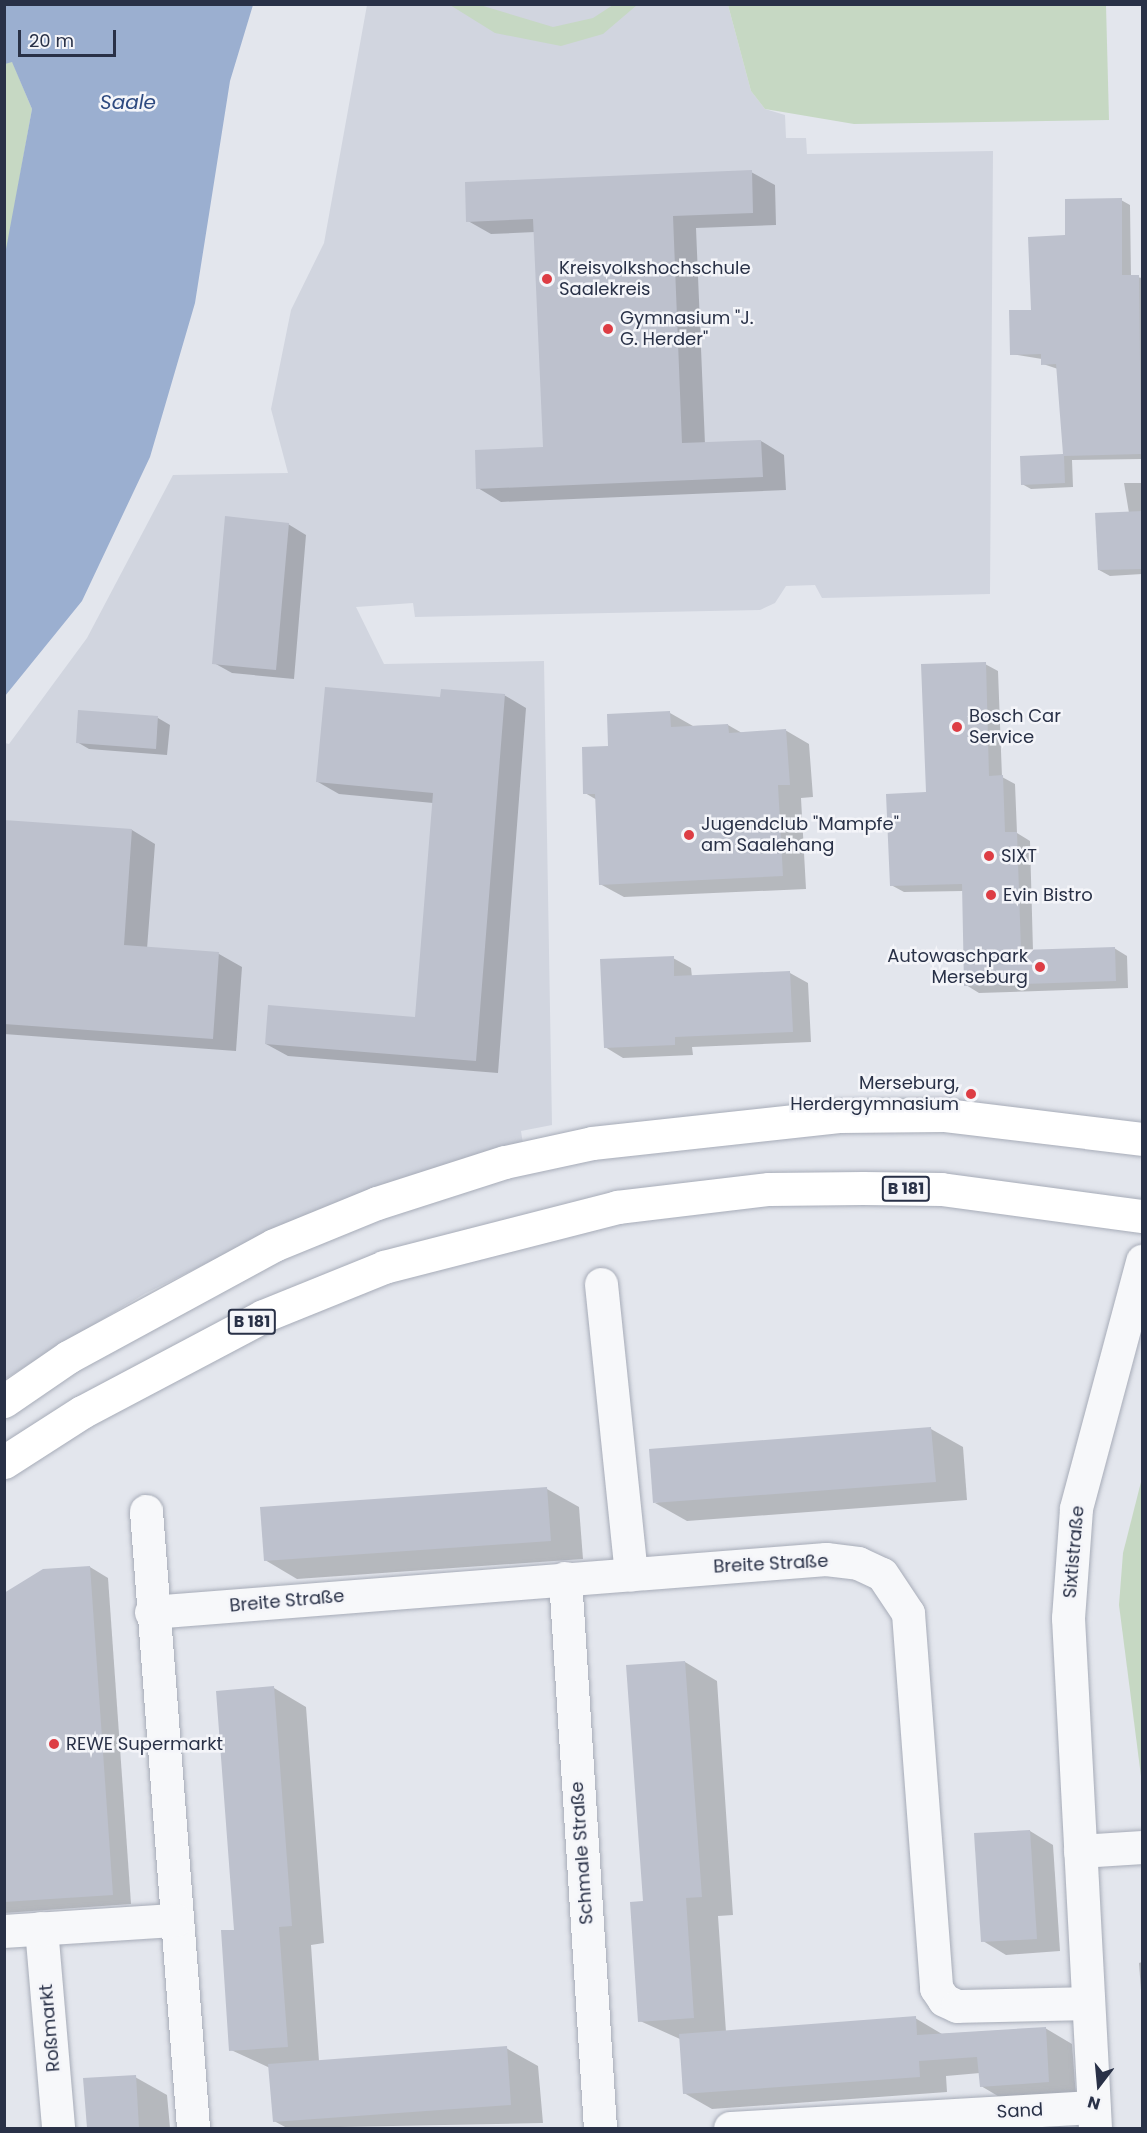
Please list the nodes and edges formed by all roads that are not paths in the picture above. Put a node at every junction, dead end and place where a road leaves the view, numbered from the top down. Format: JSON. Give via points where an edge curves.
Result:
{"nodes":[{"id":1,"x":1143,"y":1139,"type":"edge"},
{"id":2,"x":1143,"y":1216,"type":"edge"},
{"id":3,"x":1143,"y":1261,"type":"edge"},
{"id":4,"x":600,"y":1284,"type":"dead end"},
{"id":5,"x":4,"y":1401,"type":"edge"},
{"id":6,"x":4,"y":1462,"type":"edge"},
{"id":7,"x":146,"y":1511,"type":"dead end"},
{"id":8,"x":631,"y":1574,"type":"junction"},
{"id":9,"x":565,"y":1578,"type":"junction"},
{"id":10,"x":151,"y":1612,"type":"junction"},
{"id":11,"x":1143,"y":1847,"type":"edge"},
{"id":12,"x":1080,"y":1851,"type":"junction"},
{"id":13,"x":176,"y":1920,"type":"junction"},
{"id":14,"x":41,"y":1928,"type":"junction"},
{"id":15,"x":4,"y":1931,"type":"edge"},
{"id":16,"x":1086,"y":2003,"type":"junction"},
{"id":17,"x":1094,"y":2118,"type":"edge"},
{"id":18,"x":58,"y":2128,"type":"edge"},
{"id":19,"x":193,"y":2128,"type":"edge"},
{"id":20,"x":600,"y":2128,"type":"edge"},
{"id":21,"x":730,"y":2128,"type":"edge"}],
"edges":[{"from":1,"to":5,"type":"main road","via":[[945,1115],[839,1116],[653,1134],[505,1162],[377,1203],[274,1245],[68,1356]]},
{"from":2,"to":6,"type":"main road","number":"B 181","via":[[941,1189],[768,1189],[667,1199],[520,1229],[384,1267],[263,1316],[92,1406]]},
{"from":3,"to":12,"type":"street","name":"Sixtistraße","via":[[1076,1508],[1068,1618]]},
{"from":4,"to":8,"type":"street"},
{"from":7,"to":10,"type":"street"},
{"from":8,"to":9,"type":"street","name":"Breite Straße"},
{"from":8,"to":16,"type":"street","name":"Breite Straße","via":[[826,1559],[882,1574],[908,1613],[936,1988],[944,2000],[957,2006]]},
{"from":9,"to":10,"type":"street","name":"Breite Straße"},
{"from":9,"to":20,"type":"street","name":"Schmale Straße"},
{"from":10,"to":13,"type":"street"},
{"from":11,"to":12,"type":"street"},
{"from":12,"to":16,"type":"street","name":"Sixtistraße"},
{"from":13,"to":14,"type":"street"},
{"from":13,"to":19,"type":"street"},
{"from":14,"to":15,"type":"street"},
{"from":14,"to":18,"type":"street","name":"Roßmarkt"},
{"from":16,"to":17,"type":"street","name":"Sixtistraße"},
{"from":17,"to":21,"type":"street","name":"Sand"}]}
